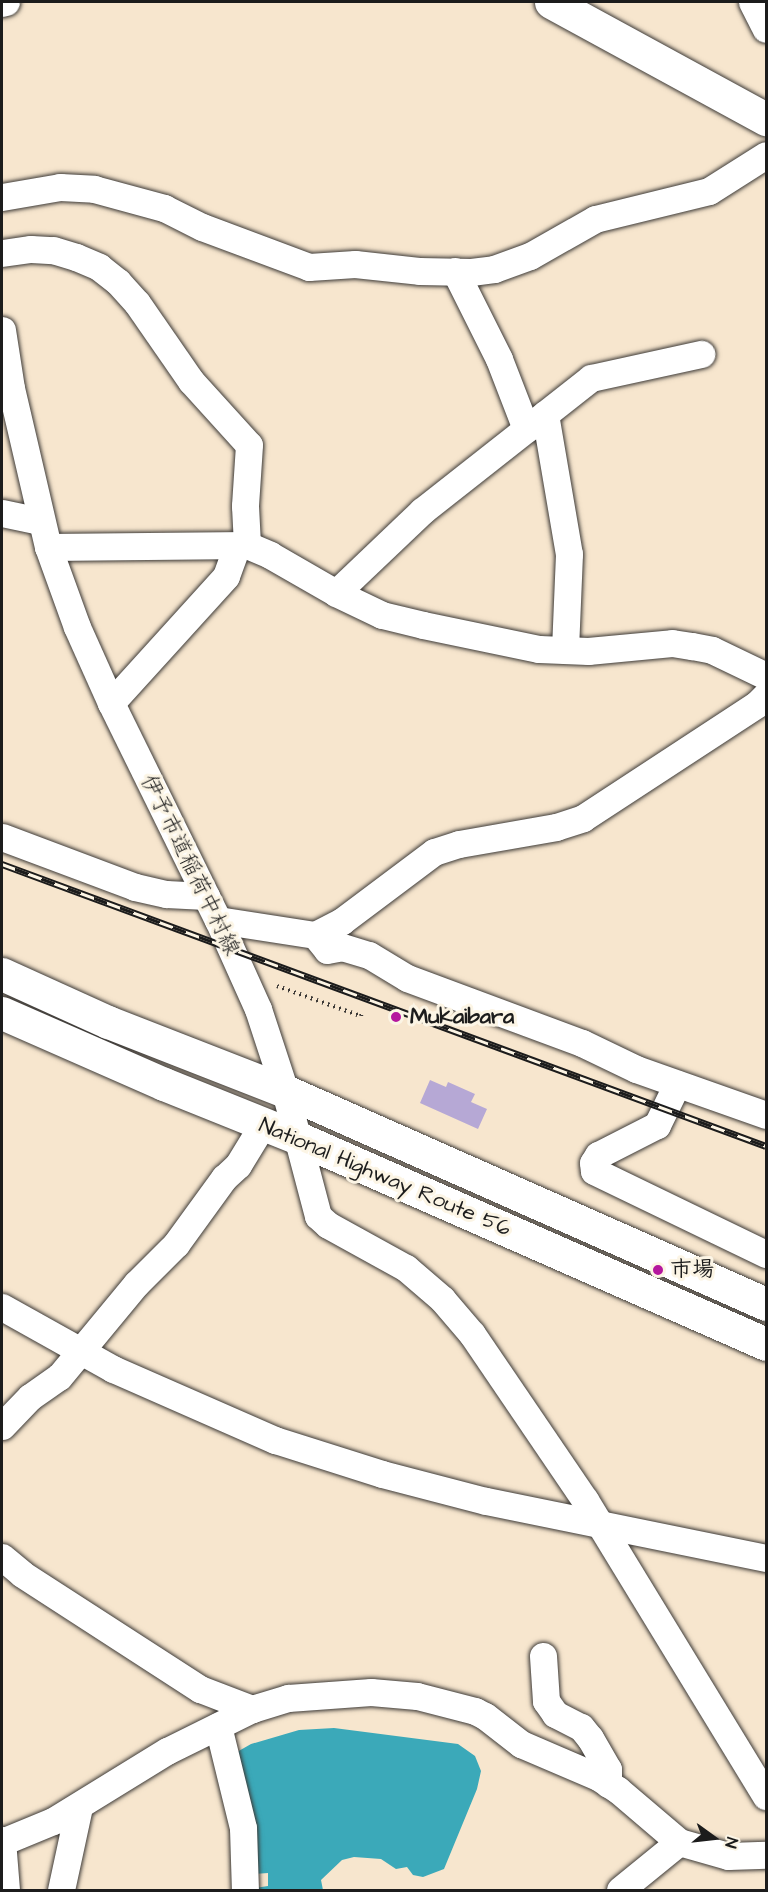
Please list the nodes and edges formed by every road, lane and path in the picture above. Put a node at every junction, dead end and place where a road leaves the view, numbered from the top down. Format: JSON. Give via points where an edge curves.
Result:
{"nodes":[{"id":1,"x":6,"y":2,"type":"edge"},
{"id":2,"x":551,"y":2,"type":"edge"},
{"id":3,"x":752,"y":2,"type":"edge"},
{"id":4,"x":2,"y":3,"type":"edge"},
{"id":5,"x":766,"y":29,"type":"edge"},
{"id":6,"x":766,"y":119,"type":"edge"},
{"id":7,"x":766,"y":155,"type":"edge"},
{"id":8,"x":2,"y":197,"type":"edge"},
{"id":9,"x":2,"y":253,"type":"edge"},
{"id":10,"x":455,"y":272,"type":"junction"},
{"id":11,"x":2,"y":330,"type":"edge"},
{"id":12,"x":701,"y":354,"type":"dead end"},
{"id":13,"x":536,"y":422,"type":"junction"},
{"id":14,"x":2,"y":513,"type":"edge"},
{"id":15,"x":40,"y":521,"type":"junction"},
{"id":16,"x":242,"y":546,"type":"junction"},
{"id":17,"x":48,"y":547,"type":"junction"},
{"id":18,"x":336,"y":593,"type":"junction"},
{"id":19,"x":565,"y":650,"type":"junction"},
{"id":20,"x":766,"y":676,"type":"edge"},
{"id":21,"x":766,"y":695,"type":"edge"},
{"id":22,"x":111,"y":702,"type":"junction"},
{"id":23,"x":2,"y":837,"type":"edge"},
{"id":24,"x":206,"y":896,"type":"junction"},
{"id":25,"x":218,"y":920,"type":"junction"},
{"id":26,"x":315,"y":935,"type":"junction"},
{"id":27,"x":2,"y":974,"type":"edge"},
{"id":28,"x":277,"y":986,"type":"dead end"},
{"id":29,"x":362,"y":1012,"type":"dead end"},
{"id":30,"x":2,"y":1013,"type":"edge"},
{"id":31,"x":677,"y":1084,"type":"junction"},
{"id":32,"x":285,"y":1091,"type":"junction"},
{"id":33,"x":766,"y":1115,"type":"edge"},
{"id":34,"x":263,"y":1124,"type":"junction"},
{"id":35,"x":298,"y":1138,"type":"junction"},
{"id":36,"x":766,"y":1254,"type":"edge"},
{"id":37,"x":766,"y":1304,"type":"edge"},
{"id":38,"x":2,"y":1307,"type":"edge"},
{"id":39,"x":766,"y":1344,"type":"edge"},
{"id":40,"x":79,"y":1351,"type":"junction"},
{"id":41,"x":2,"y":1426,"type":"edge"},
{"id":42,"x":599,"y":1523,"type":"junction"},
{"id":43,"x":2,"y":1557,"type":"edge"},
{"id":44,"x":766,"y":1558,"type":"edge"},
{"id":45,"x":543,"y":1656,"type":"dead end"},
{"id":46,"x":252,"y":1709,"type":"junction"},
{"id":47,"x":218,"y":1726,"type":"junction"},
{"id":48,"x":609,"y":1784,"type":"junction"},
{"id":49,"x":766,"y":1796,"type":"edge"},
{"id":50,"x":79,"y":1807,"type":"junction"},
{"id":51,"x":2,"y":1841,"type":"edge"},
{"id":52,"x":679,"y":1842,"type":"junction"},
{"id":53,"x":766,"y":1855,"type":"edge"},
{"id":54,"x":6,"y":1890,"type":"edge"},
{"id":55,"x":61,"y":1890,"type":"edge"},
{"id":56,"x":245,"y":1890,"type":"edge"},
{"id":57,"x":620,"y":1890,"type":"edge"}],
"edges":[{"from":1,"to":4,"type":"street"},
{"from":2,"to":6,"type":"highway"},
{"from":3,"to":5,"type":"street"},
{"from":7,"to":10,"type":"street","via":[[709,191],[595,219],[494,269]]},
{"from":8,"to":10,"type":"street","via":[[60,187],[94,189],[164,208],[202,227],[309,267],[355,264]]},
{"from":9,"to":16,"type":"street","via":[[42,250],[76,257],[99,267],[137,303],[191,381],[249,445]]},
{"from":10,"to":13,"type":"street"},
{"from":11,"to":15,"type":"street","name":"伊予市道稲荷中村線"},
{"from":12,"to":13,"type":"street","via":[[591,378]]},
{"from":13,"to":18,"type":"street","via":[[422,511]]},
{"from":13,"to":19,"type":"street","via":[[569,554]]},
{"from":14,"to":15,"type":"street"},
{"from":15,"to":17,"type":"street","name":"伊予市道稲荷中村線"},
{"from":16,"to":17,"type":"street"},
{"from":16,"to":18,"type":"street","via":[[270,555]]},
{"from":16,"to":22,"type":"street","via":[[226,576]]},
{"from":17,"to":22,"type":"street","name":"伊予市道稲荷中村線","via":[[77,627]]},
{"from":18,"to":19,"type":"street","via":[[382,615],[540,649]]},
{"from":19,"to":20,"type":"street","via":[[692,646],[712,650]]},
{"from":21,"to":26,"type":"street","via":[[583,818],[434,852],[342,921]]},
{"from":22,"to":24,"type":"street","name":"伊予市道稲荷中村線"},
{"from":23,"to":24,"type":"street","via":[[135,888]]},
{"from":24,"to":25,"type":"street","name":"伊予市道稲荷中村線"},
{"from":25,"to":26,"type":"street"},
{"from":25,"to":32,"type":"street","name":"伊予市道稲荷中村線","via":[[258,1009]]},
{"from":26,"to":31,"type":"street","via":[[327,950],[342,946],[369,955],[407,978],[582,1043],[636,1070]]},
{"from":27,"to":32,"type":"highway","name":"National Highway Route 56","via":[[108,1022]]},
{"from":28,"to":29,"type":"path","via":[[361,1016]]},
{"from":30,"to":34,"type":"highway","name":"National Highway Route 56"},
{"from":31,"to":33,"type":"street"},
{"from":31,"to":36,"type":"street","via":[[657,1125],[598,1155],[594,1171]]},
{"from":32,"to":35,"type":"street","name":"伊予市道稲荷中村線"},
{"from":32,"to":37,"type":"highway","name":"National Highway Route 56"},
{"from":34,"to":35,"type":"highway","name":"National Highway Route 56"},
{"from":34,"to":40,"type":"street","via":[[238,1165],[176,1244]]},
{"from":35,"to":39,"type":"highway","name":"National Highway Route 56"},
{"from":35,"to":42,"type":"street","name":"伊予市道稲荷中村線","via":[[318,1216],[406,1269],[442,1299],[472,1334]]},
{"from":38,"to":40,"type":"street"},
{"from":40,"to":41,"type":"street","via":[[59,1377],[30,1397]]},
{"from":40,"to":42,"type":"street","via":[[275,1440],[381,1474],[486,1501]]},
{"from":42,"to":44,"type":"street"},
{"from":42,"to":49,"type":"street","name":"伊予市道稲荷中村線"},
{"from":43,"to":46,"type":"street","via":[[22,1574],[200,1689]]},
{"from":45,"to":48,"type":"street","via":[[546,1701],[555,1713],[581,1727],[590,1738],[608,1769]]},
{"from":46,"to":47,"type":"street"},
{"from":46,"to":48,"type":"street","via":[[288,1698],[324,1694],[371,1692],[417,1696],[475,1711],[521,1744]]},
{"from":47,"to":50,"type":"street","via":[[167,1750]]},
{"from":47,"to":56,"type":"street","via":[[243,1828]]},
{"from":48,"to":52,"type":"street"},
{"from":50,"to":51,"type":"street"},
{"from":50,"to":55,"type":"street"},
{"from":51,"to":54,"type":"street"},
{"from":52,"to":53,"type":"street","via":[[728,1856]]},
{"from":52,"to":57,"type":"street"}]}
